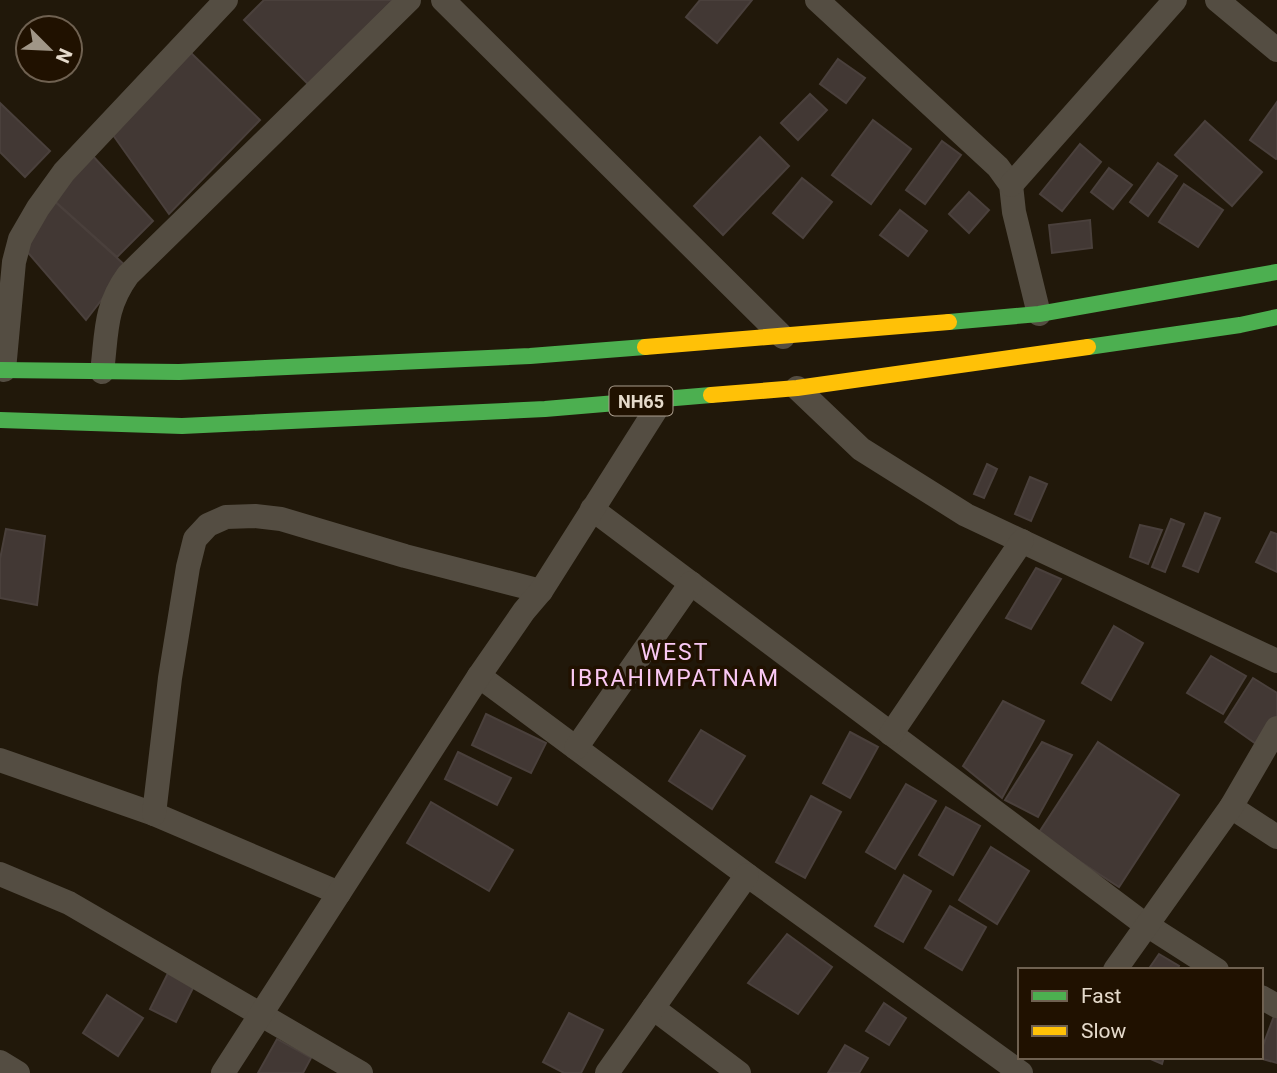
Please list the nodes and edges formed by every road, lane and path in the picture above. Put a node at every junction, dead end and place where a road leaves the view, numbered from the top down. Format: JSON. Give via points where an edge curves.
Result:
{"nodes":[{"id":1,"x":226,"y":0,"type":"edge"},
{"id":2,"x":409,"y":0,"type":"edge"},
{"id":3,"x":443,"y":0,"type":"edge"},
{"id":4,"x":817,"y":0,"type":"edge"},
{"id":5,"x":1175,"y":0,"type":"edge"},
{"id":6,"x":1217,"y":0,"type":"edge"},
{"id":7,"x":1277,"y":50,"type":"edge"},
{"id":8,"x":1011,"y":185,"type":"junction"},
{"id":9,"x":1277,"y":272,"type":"edge"},
{"id":10,"x":1039,"y":314,"type":"junction"},
{"id":11,"x":1277,"y":317,"type":"edge"},
{"id":12,"x":783,"y":337,"type":"junction"},
{"id":13,"x":2,"y":370,"type":"edge"},
{"id":14,"x":102,"y":372,"type":"junction"},
{"id":15,"x":797,"y":388,"type":"junction"},
{"id":16,"x":662,"y":400,"type":"junction"},
{"id":17,"x":0,"y":420,"type":"edge"},
{"id":18,"x":592,"y":509,"type":"junction"},
{"id":19,"x":1022,"y":541,"type":"junction"},
{"id":20,"x":691,"y":583,"type":"junction"},
{"id":21,"x":541,"y":591,"type":"junction"},
{"id":22,"x":1277,"y":661,"type":"edge"},
{"id":23,"x":479,"y":676,"type":"junction"},
{"id":24,"x":1277,"y":728,"type":"edge"},
{"id":25,"x":891,"y":734,"type":"junction"},
{"id":26,"x":576,"y":748,"type":"junction"},
{"id":27,"x":0,"y":760,"type":"edge"},
{"id":28,"x":1231,"y":807,"type":"junction"},
{"id":29,"x":154,"y":814,"type":"junction"},
{"id":30,"x":1277,"y":837,"type":"edge"},
{"id":31,"x":0,"y":874,"type":"edge"},
{"id":32,"x":747,"y":875,"type":"junction"},
{"id":33,"x":339,"y":893,"type":"junction"},
{"id":34,"x":1147,"y":926,"type":"junction"},
{"id":35,"x":1116,"y":968,"type":"edge"},
{"id":36,"x":1214,"y":968,"type":"edge"},
{"id":37,"x":653,"y":1008,"type":"junction"},
{"id":38,"x":261,"y":1014,"type":"junction"},
{"id":39,"x":1035,"y":1059,"type":"edge"},
{"id":40,"x":0,"y":1062,"type":"edge"},
{"id":41,"x":18,"y":1073,"type":"edge"},
{"id":42,"x":223,"y":1073,"type":"edge"},
{"id":43,"x":361,"y":1073,"type":"edge"},
{"id":44,"x":607,"y":1073,"type":"edge"},
{"id":45,"x":739,"y":1073,"type":"edge"},
{"id":46,"x":1022,"y":1073,"type":"edge"}],
"edges":[{"from":1,"to":13,"type":"street","via":[[64,172],[38,208],[20,239],[14,262]]},
{"from":2,"to":14,"type":"street","via":[[128,275],[110,306]]},
{"from":3,"to":12,"type":"street"},
{"from":4,"to":8,"type":"street","via":[[998,167]]},
{"from":5,"to":8,"type":"street"},
{"from":6,"to":7,"type":"street"},
{"from":8,"to":10,"type":"street"},
{"from":9,"to":10,"type":"highway"},
{"from":10,"to":12,"type":"highway"},
{"from":11,"to":15,"type":"highway","number":"NH65"},
{"from":12,"to":14,"type":"highway","via":[[516,356]]},
{"from":13,"to":14,"type":"highway"},
{"from":15,"to":16,"type":"highway","number":"NH65"},
{"from":15,"to":19,"type":"street","via":[[861,449],[966,515]]},
{"from":16,"to":17,"type":"highway","number":"NH65","via":[[182,426]]},
{"from":16,"to":18,"type":"street"},
{"from":18,"to":20,"type":"street"},
{"from":18,"to":21,"type":"street"},
{"from":19,"to":22,"type":"street"},
{"from":19,"to":25,"type":"street"},
{"from":20,"to":25,"type":"street"},
{"from":20,"to":26,"type":"street"},
{"from":21,"to":23,"type":"street"},
{"from":21,"to":29,"type":"street","via":[[281,520],[226,517],[208,525],[195,539],[188,567]]},
{"from":23,"to":26,"type":"street"},
{"from":23,"to":33,"type":"street"},
{"from":24,"to":28,"type":"street"},
{"from":25,"to":34,"type":"street"},
{"from":26,"to":32,"type":"street"},
{"from":27,"to":29,"type":"street"},
{"from":28,"to":30,"type":"street"},
{"from":28,"to":34,"type":"street"},
{"from":29,"to":33,"type":"street"},
{"from":31,"to":38,"type":"street","via":[[69,903]]},
{"from":32,"to":37,"type":"street"},
{"from":32,"to":46,"type":"street"},
{"from":33,"to":38,"type":"street"},
{"from":34,"to":35,"type":"street"},
{"from":34,"to":36,"type":"street"},
{"from":37,"to":44,"type":"street"},
{"from":37,"to":45,"type":"street"},
{"from":38,"to":42,"type":"street"},
{"from":38,"to":43,"type":"street"},
{"from":39,"to":46,"type":"street"},
{"from":40,"to":41,"type":"street"}]}
